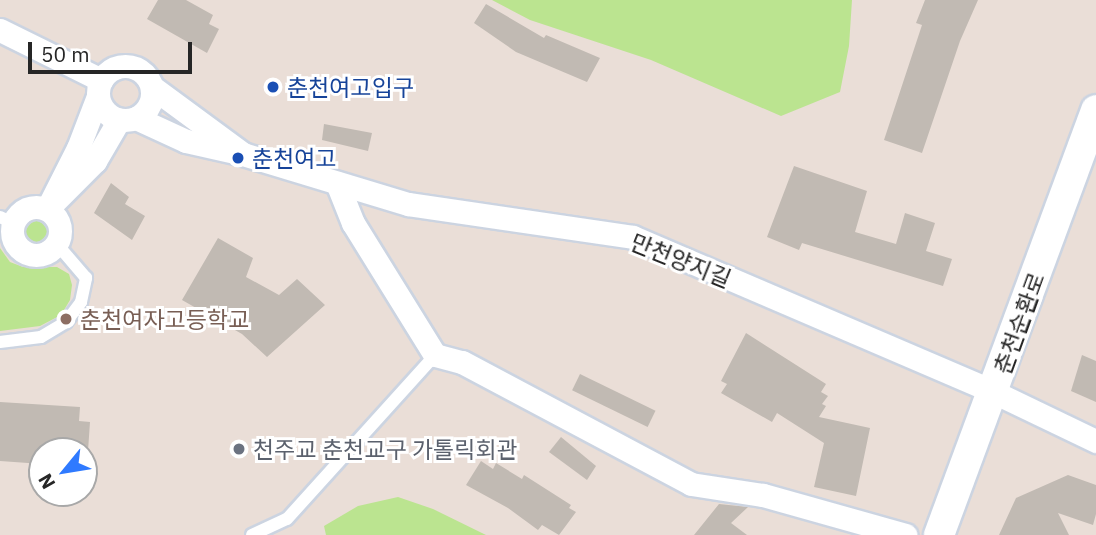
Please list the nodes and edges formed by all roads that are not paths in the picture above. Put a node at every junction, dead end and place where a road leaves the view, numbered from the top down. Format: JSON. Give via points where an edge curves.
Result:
{"nodes":[{"id":1,"x":0,"y":30,"type":"edge"},
{"id":2,"x":152,"y":87,"type":"junction"},
{"id":3,"x":99,"y":88,"type":"junction"},
{"id":4,"x":1096,"y":110,"type":"edge"},
{"id":5,"x":128,"y":119,"type":"junction"},
{"id":6,"x":243,"y":154,"type":"junction"},
{"id":7,"x":337,"y":183,"type":"junction"},
{"id":8,"x":47,"y":209,"type":"junction"},
{"id":9,"x":6,"y":220,"type":"edge"},
{"id":10,"x":57,"y":244,"type":"junction"},
{"id":11,"x":0,"y":342,"type":"edge"},
{"id":12,"x":435,"y":355,"type":"junction"},
{"id":13,"x":994,"y":392,"type":"junction"},
{"id":14,"x":1096,"y":441,"type":"edge"},
{"id":15,"x":252,"y":535,"type":"edge"},
{"id":16,"x":905,"y":535,"type":"edge"},
{"id":17,"x":941,"y":535,"type":"edge"}],
"edges":[{"from":1,"to":3,"type":"street"},
{"from":2,"to":3,"type":"street","via":[[142,72],[124,66],[107,72]]},
{"from":2,"to":5,"type":"street","via":[[149,105]]},
{"from":2,"to":6,"type":"street"},
{"from":3,"to":5,"type":"street","via":[[105,112]]},
{"from":3,"to":8,"type":"street","via":[[78,148]]},
{"from":4,"to":13,"type":"street","name":"춘천순환로"},
{"from":5,"to":6,"type":"street","via":[[186,141]]},
{"from":5,"to":8,"type":"street","via":[[95,161]]},
{"from":6,"to":7,"type":"street","name":"만천양지길"},
{"from":7,"to":12,"type":"street","via":[[353,223]]},
{"from":7,"to":13,"type":"street","name":"만천양지길","via":[[408,204],[633,237]]},
{"from":8,"to":9,"type":"street","via":[[31,207]]},
{"from":8,"to":10,"type":"street","via":[[61,229]]},
{"from":9,"to":10,"type":"street","via":[[23,252],[38,256]]},
{"from":10,"to":11,"type":"lane","via":[[86,278],[80,302],[66,322],[41,337]]},
{"from":12,"to":15,"type":"lane","via":[[287,519]]},
{"from":12,"to":16,"type":"street","via":[[462,362],[691,484],[763,495]]},
{"from":13,"to":14,"type":"street","name":"만천양지길"},
{"from":13,"to":17,"type":"street","name":"춘천순환로"}]}
